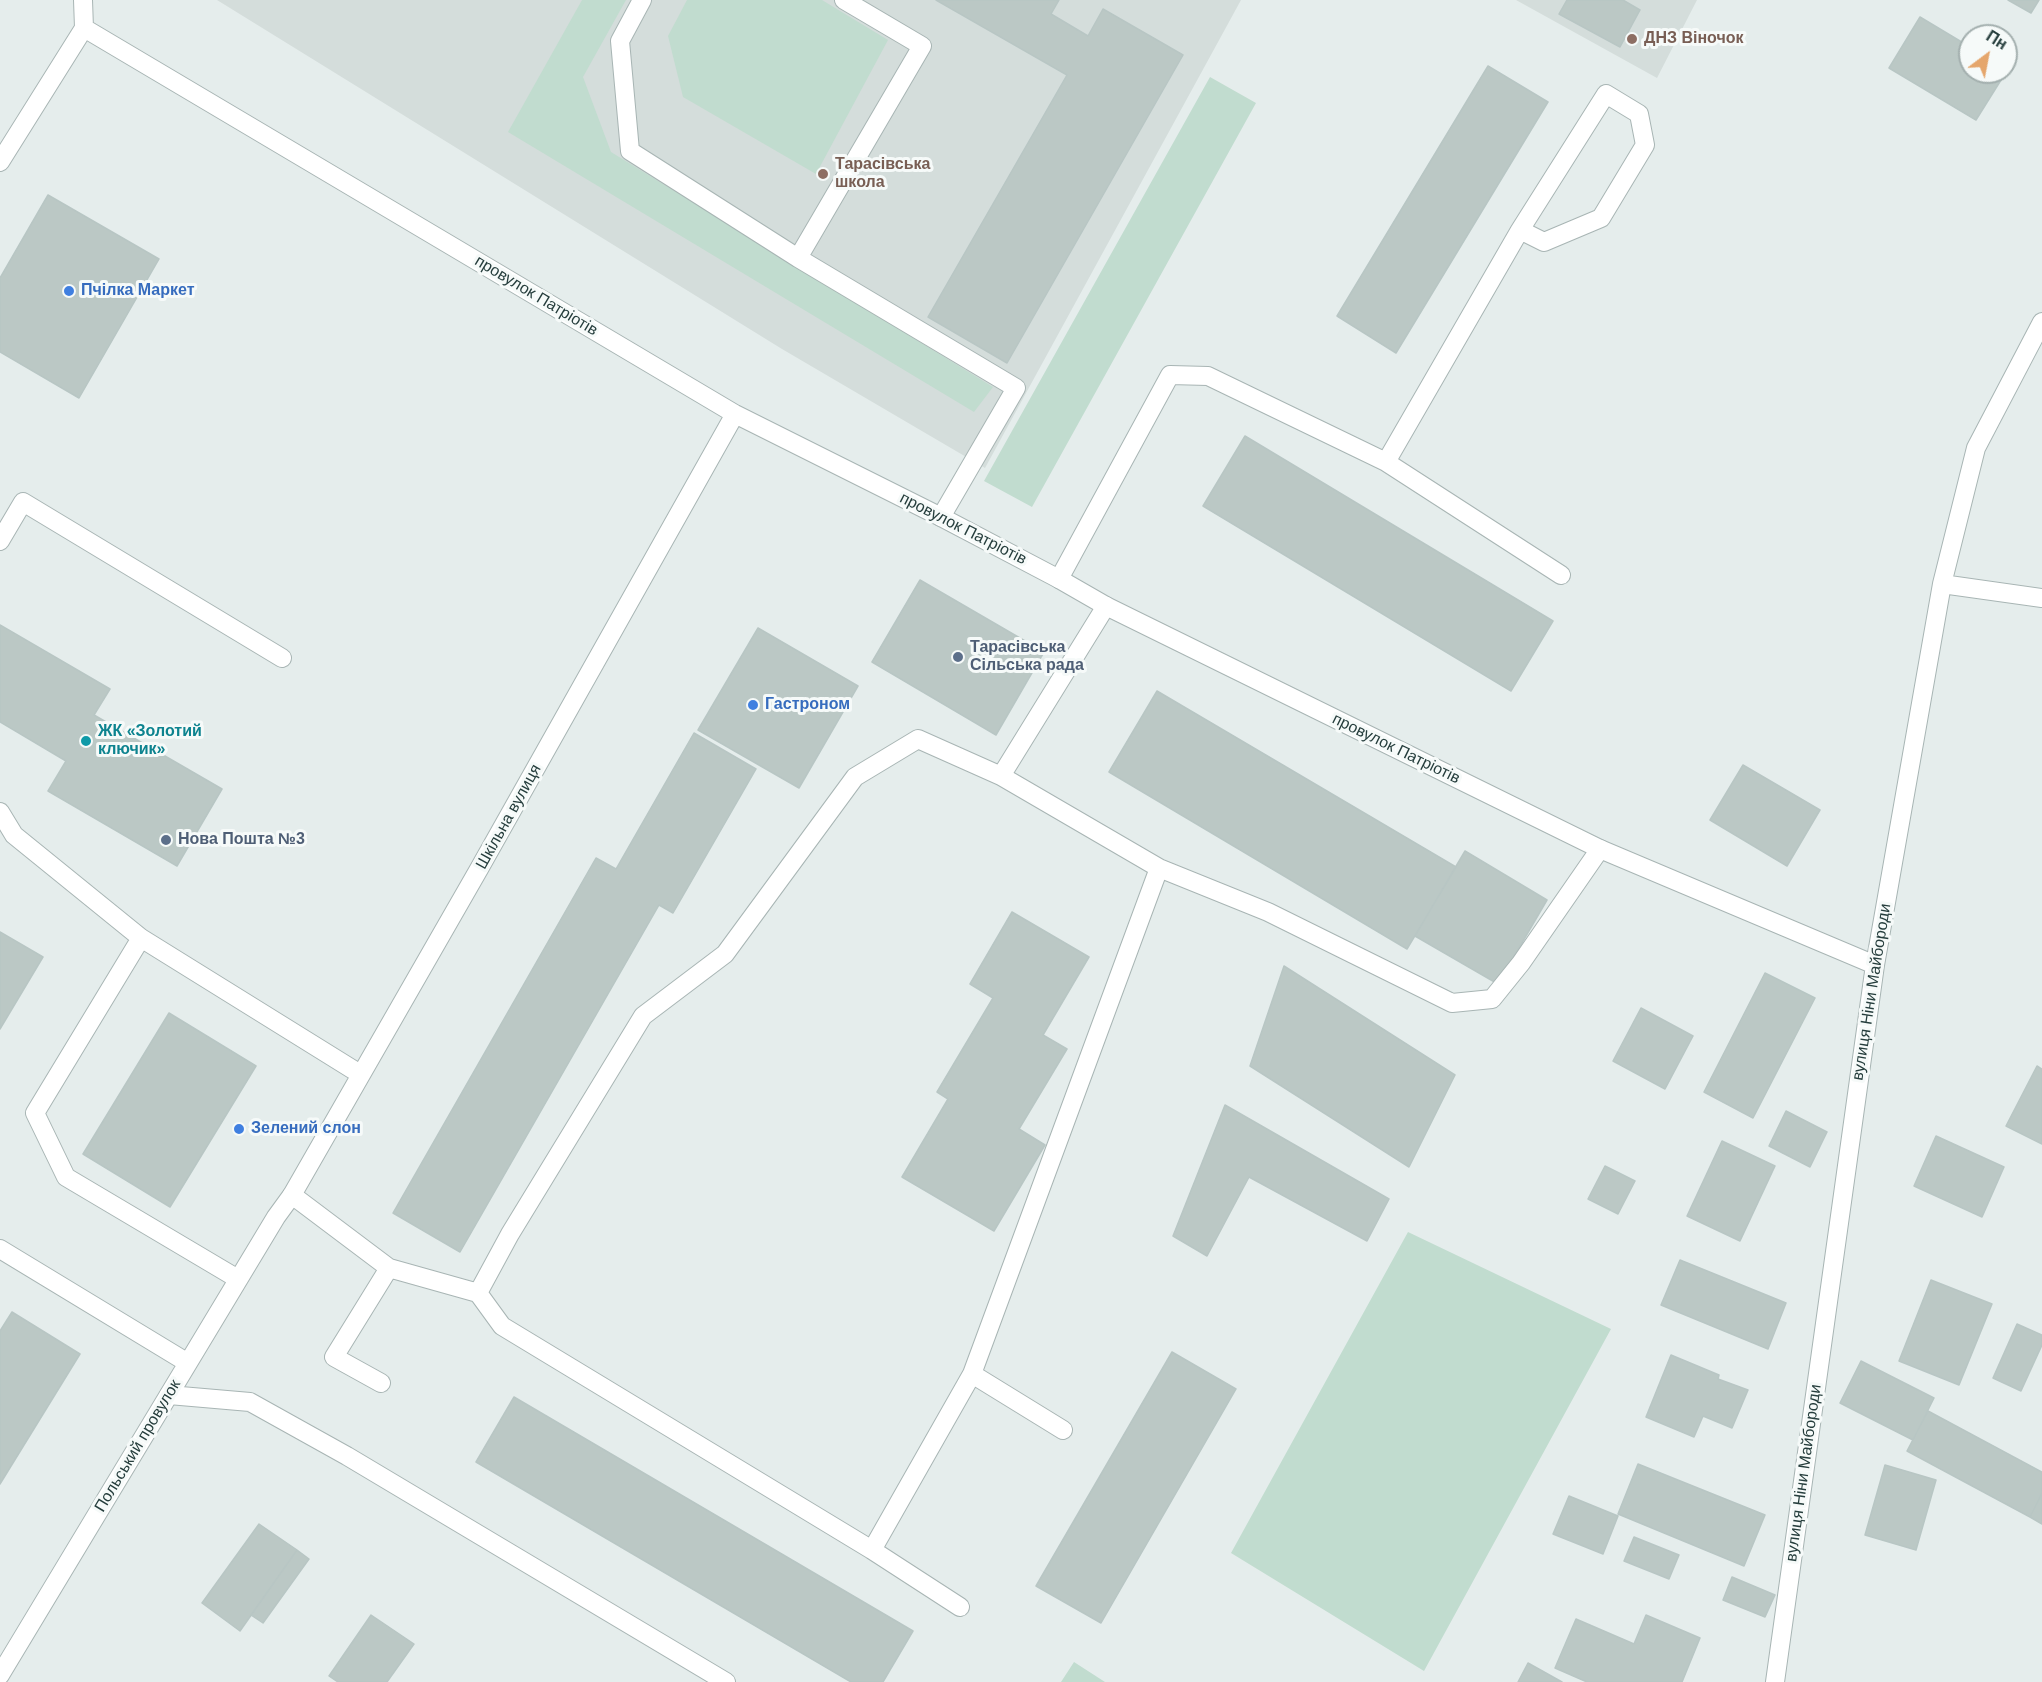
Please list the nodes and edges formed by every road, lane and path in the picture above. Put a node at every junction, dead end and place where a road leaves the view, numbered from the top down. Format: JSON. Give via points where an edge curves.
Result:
{"nodes":[{"id":1,"x":83,"y":0,"type":"edge"},
{"id":2,"x":642,"y":0,"type":"edge"},
{"id":3,"x":844,"y":0,"type":"edge"},
{"id":4,"x":84,"y":28,"type":"junction"},
{"id":5,"x":0,"y":162,"type":"edge"},
{"id":6,"x":1520,"y":230,"type":"junction"},
{"id":7,"x":798,"y":258,"type":"junction"},
{"id":8,"x":2042,"y":322,"type":"edge"},
{"id":9,"x":735,"y":414,"type":"junction"},
{"id":10,"x":1386,"y":462,"type":"junction"},
{"id":11,"x":941,"y":517,"type":"junction"},
{"id":12,"x":0,"y":541,"type":"edge"},
{"id":13,"x":1561,"y":575,"type":"dead end"},
{"id":14,"x":1059,"y":579,"type":"junction"},
{"id":15,"x":1942,"y":584,"type":"junction"},
{"id":16,"x":2042,"y":598,"type":"edge"},
{"id":17,"x":1106,"y":606,"type":"junction"},
{"id":18,"x":282,"y":658,"type":"dead end"},
{"id":19,"x":1001,"y":776,"type":"junction"},
{"id":20,"x":0,"y":812,"type":"edge"},
{"id":21,"x":1600,"y":849,"type":"junction"},
{"id":22,"x":1159,"y":868,"type":"junction"},
{"id":23,"x":141,"y":938,"type":"junction"},
{"id":24,"x":1875,"y":965,"type":"junction"},
{"id":25,"x":360,"y":1074,"type":"junction"},
{"id":26,"x":292,"y":1195,"type":"junction"},
{"id":27,"x":276,"y":1217,"type":"joint"},
{"id":28,"x":0,"y":1250,"type":"edge"},
{"id":29,"x":389,"y":1268,"type":"junction"},
{"id":30,"x":238,"y":1280,"type":"junction"},
{"id":31,"x":478,"y":1293,"type":"junction"},
{"id":32,"x":188,"y":1363,"type":"junction"},
{"id":33,"x":972,"y":1374,"type":"junction"},
{"id":34,"x":381,"y":1383,"type":"dead end"},
{"id":35,"x":169,"y":1395,"type":"junction"},
{"id":36,"x":1063,"y":1430,"type":"dead end"},
{"id":37,"x":872,"y":1550,"type":"junction"},
{"id":38,"x":960,"y":1607,"type":"dead end"},
{"id":39,"x":0,"y":1675,"type":"edge"},
{"id":40,"x":726,"y":1682,"type":"edge"},
{"id":41,"x":1775,"y":1682,"type":"edge"}],
"edges":[{"from":1,"to":4,"type":"street"},
{"from":2,"to":7,"type":"street","via":[[620,41],[630,151]]},
{"from":3,"to":7,"type":"street","via":[[922,46]]},
{"from":4,"to":5,"type":"street"},
{"from":4,"to":9,"type":"street","name":"провулок Патріотів"},
{"from":6,"to":6,"type":"street","via":[[1544,242],[1602,218],[1646,145],[1639,114],[1606,94]]},
{"from":6,"to":10,"type":"street"},
{"from":7,"to":11,"type":"street","via":[[1016,388]]},
{"from":8,"to":15,"type":"street","name":"вулиця Ніни Майбороди","via":[[1976,448]]},
{"from":9,"to":11,"type":"street","name":"провулок Патріотів"},
{"from":9,"to":25,"type":"street","name":"Шкільна вулиця"},
{"from":10,"to":13,"type":"street"},
{"from":10,"to":14,"type":"street","via":[[1208,376],[1170,375]]},
{"from":11,"to":14,"type":"street","name":"провулок Патріотів"},
{"from":12,"to":18,"type":"street","via":[[23,502]]},
{"from":14,"to":17,"type":"street","name":"провулок Патріотів"},
{"from":15,"to":16,"type":"street"},
{"from":15,"to":24,"type":"street","name":"вулиця Ніни Майбороди"},
{"from":17,"to":19,"type":"street"},
{"from":17,"to":21,"type":"street","name":"провулок Патріотів"},
{"from":19,"to":22,"type":"street"},
{"from":19,"to":31,"type":"street","via":[[918,739],[855,777],[725,954],[643,1016]]},
{"from":20,"to":23,"type":"street","via":[[15,835]]},
{"from":21,"to":22,"type":"street","via":[[1492,999],[1452,1003],[1268,912]]},
{"from":21,"to":24,"type":"street","name":"провулок Патріотів"},
{"from":22,"to":33,"type":"street"},
{"from":23,"to":25,"type":"street"},
{"from":23,"to":30,"type":"street","via":[[35,1113],[66,1177]]},
{"from":24,"to":41,"type":"street","name":"вулиця Ніни Майбороди"},
{"from":25,"to":26,"type":"street","name":"Шкільна вулиця"},
{"from":26,"to":27,"type":"street","name":"Шкільна вулиця"},
{"from":26,"to":29,"type":"street"},
{"from":27,"to":30,"type":"street","name":"Польський провулок"},
{"from":28,"to":32,"type":"street"},
{"from":29,"to":31,"type":"street"},
{"from":29,"to":34,"type":"street","via":[[334,1357]]},
{"from":30,"to":32,"type":"street","name":"Польський провулок"},
{"from":31,"to":37,"type":"street","via":[[502,1326]]},
{"from":32,"to":35,"type":"street","name":"Польський провулок"},
{"from":33,"to":36,"type":"street"},
{"from":33,"to":37,"type":"street"},
{"from":35,"to":39,"type":"street","name":"Польський провулок"},
{"from":35,"to":40,"type":"street","via":[[250,1402]]},
{"from":37,"to":38,"type":"street"}]}
